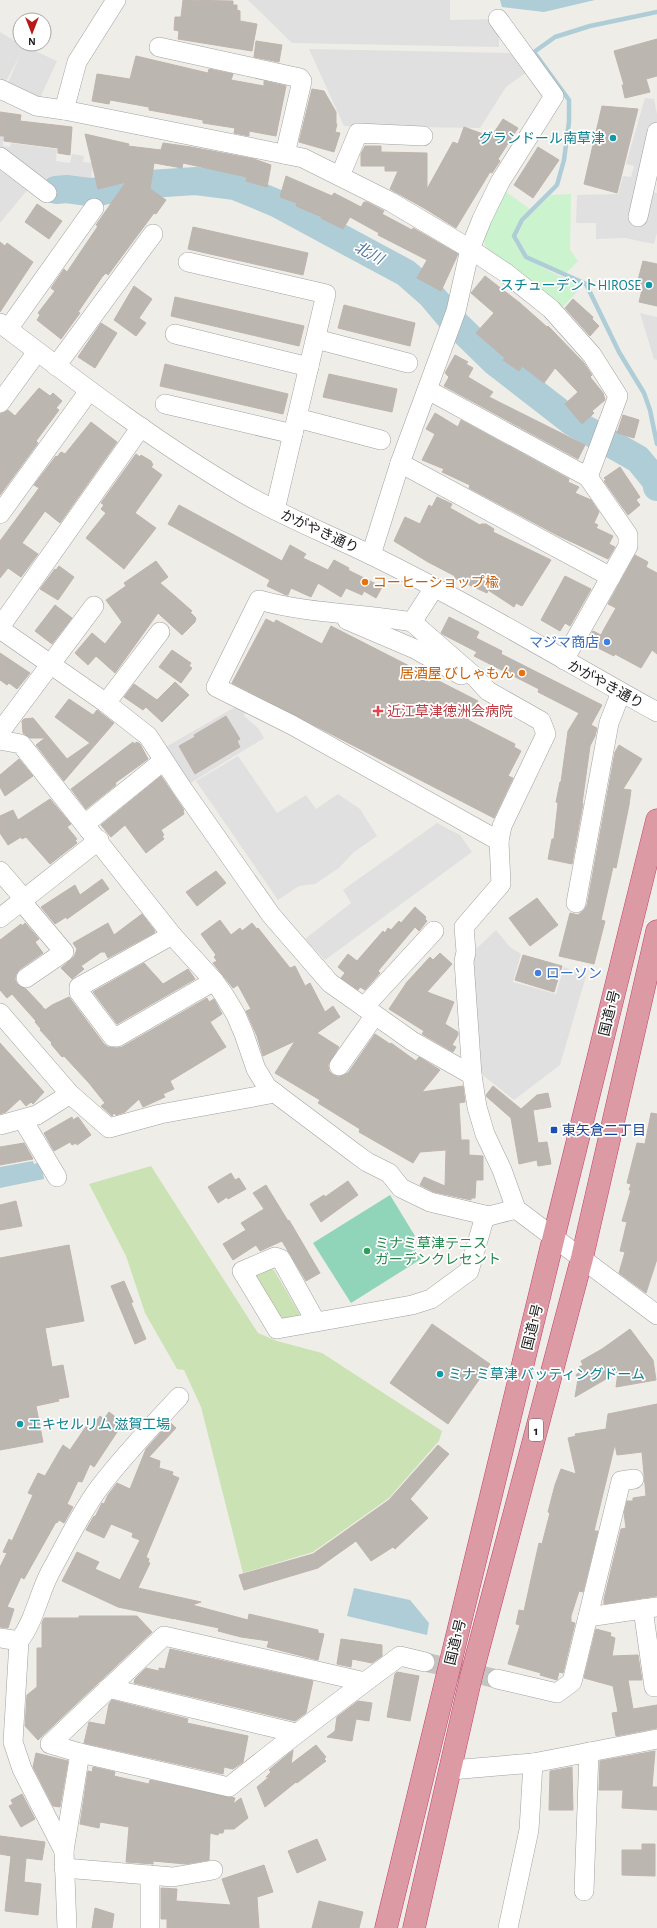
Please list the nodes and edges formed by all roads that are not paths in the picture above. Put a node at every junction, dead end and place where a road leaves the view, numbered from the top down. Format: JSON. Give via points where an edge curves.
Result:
{"nodes":[{"id":1,"x":116,"y":0,"type":"edge"},
{"id":2,"x":498,"y":19,"type":"dead end"},
{"id":3,"x":159,"y":46,"type":"dead end"},
{"id":4,"x":0,"y":89,"type":"edge"},
{"id":5,"x":64,"y":110,"type":"junction"},
{"id":6,"x":657,"y":132,"type":"edge"},
{"id":7,"x":423,"y":136,"type":"dead end"},
{"id":8,"x":285,"y":154,"type":"junction"},
{"id":9,"x":0,"y":157,"type":"edge"},
{"id":10,"x":340,"y":176,"type":"junction"},
{"id":11,"x":47,"y":193,"type":"dead end"},
{"id":12,"x":94,"y":208,"type":"dead end"},
{"id":13,"x":638,"y":217,"type":"dead end"},
{"id":14,"x":153,"y":234,"type":"dead end"},
{"id":15,"x":470,"y":249,"type":"junction"},
{"id":16,"x":188,"y":262,"type":"dead end"},
{"id":17,"x":4,"y":326,"type":"edge"},
{"id":18,"x":175,"y":334,"type":"dead end"},
{"id":19,"x":316,"y":339,"type":"junction"},
{"id":20,"x":37,"y":352,"type":"junction"},
{"id":21,"x":408,"y":363,"type":"dead end"},
{"id":22,"x":56,"y":366,"type":"junction"},
{"id":23,"x":310,"y":367,"type":"junction"},
{"id":24,"x":428,"y":390,"type":"junction"},
{"id":25,"x":89,"y":391,"type":"junction"},
{"id":26,"x":0,"y":404,"type":"edge"},
{"id":27,"x":165,"y":404,"type":"dead end"},
{"id":28,"x":295,"y":426,"type":"junction"},
{"id":29,"x":141,"y":428,"type":"junction"},
{"id":30,"x":381,"y":440,"type":"dead end"},
{"id":31,"x":400,"y":464,"type":"junction"},
{"id":32,"x":588,"y":478,"type":"junction"},
{"id":33,"x":275,"y":510,"type":"junction"},
{"id":34,"x":0,"y":514,"type":"edge"},
{"id":35,"x":371,"y":555,"type":"junction"},
{"id":36,"x":611,"y":577,"type":"junction"},
{"id":37,"x":434,"y":588,"type":"junction"},
{"id":38,"x":94,"y":606,"type":"dead end"},
{"id":39,"x":333,"y":614,"type":"junction"},
{"id":40,"x":412,"y":622,"type":"junction"},
{"id":41,"x":0,"y":628,"type":"edge"},
{"id":42,"x":160,"y":632,"type":"dead end"},
{"id":43,"x":564,"y":660,"type":"junction"},
{"id":44,"x":50,"y":664,"type":"junction"},
{"id":45,"x":488,"y":691,"type":"junction"},
{"id":46,"x":620,"y":692,"type":"junction"},
{"id":47,"x":106,"y":703,"type":"junction"},
{"id":48,"x":657,"y":712,"type":"edge"},
{"id":49,"x":0,"y":732,"type":"edge"},
{"id":50,"x":0,"y":740,"type":"edge"},
{"id":51,"x":163,"y":761,"type":"junction"},
{"id":52,"x":657,"y":820,"type":"edge"},
{"id":53,"x":85,"y":824,"type":"junction"},
{"id":54,"x":99,"y":840,"type":"junction"},
{"id":55,"x":499,"y":841,"type":"junction"},
{"id":56,"x":0,"y":871,"type":"edge"},
{"id":57,"x":23,"y":901,"type":"junction"},
{"id":58,"x":576,"y":903,"type":"dead end"},
{"id":59,"x":0,"y":918,"type":"edge"},
{"id":60,"x":434,"y":931,"type":"dead end"},
{"id":61,"x":657,"y":931,"type":"edge"},
{"id":62,"x":172,"y":935,"type":"junction"},
{"id":63,"x":26,"y":978,"type":"dead end"},
{"id":64,"x":214,"y":981,"type":"junction"},
{"id":65,"x":369,"y":1011,"type":"junction"},
{"id":66,"x":0,"y":1013,"type":"edge"},
{"id":67,"x":339,"y":1066,"type":"dead end"},
{"id":68,"x":472,"y":1075,"type":"junction"},
{"id":69,"x":275,"y":1093,"type":"junction"},
{"id":70,"x":70,"y":1094,"type":"junction"},
{"id":71,"x":23,"y":1120,"type":"junction"},
{"id":72,"x":0,"y":1125,"type":"edge"},
{"id":73,"x":58,"y":1177,"type":"dead end"},
{"id":74,"x":516,"y":1209,"type":"junction"},
{"id":75,"x":485,"y":1216,"type":"junction"},
{"id":76,"x":554,"y":1236,"type":"junction"},
{"id":77,"x":582,"y":1258,"type":"junction"},
{"id":78,"x":657,"y":1315,"type":"edge"},
{"id":79,"x":316,"y":1322,"type":"dead end"},
{"id":80,"x":179,"y":1397,"type":"dead end"},
{"id":81,"x":634,"y":1479,"type":"dead end"},
{"id":82,"x":650,"y":1608,"type":"edge"},
{"id":83,"x":588,"y":1617,"type":"junction"},
{"id":84,"x":0,"y":1638,"type":"edge"},
{"id":85,"x":19,"y":1641,"type":"junction"},
{"id":86,"x":425,"y":1662,"type":"tunnel mouth"},
{"id":87,"x":497,"y":1679,"type":"tunnel mouth"},
{"id":88,"x":365,"y":1682,"type":"junction"},
{"id":89,"x":657,"y":1687,"type":"edge"},
{"id":90,"x":108,"y":1688,"type":"junction"},
{"id":91,"x":296,"y":1733,"type":"junction"},
{"id":92,"x":657,"y":1739,"type":"edge"},
{"id":93,"x":589,"y":1752,"type":"junction"},
{"id":94,"x":80,"y":1753,"type":"junction"},
{"id":95,"x":533,"y":1763,"type":"junction"},
{"id":96,"x":451,"y":1770,"type":"junction"},
{"id":97,"x":64,"y":1860,"type":"junction"},
{"id":98,"x":213,"y":1870,"type":"dead end"},
{"id":99,"x":150,"y":1875,"type":"junction"},
{"id":100,"x":584,"y":1891,"type":"dead end"},
{"id":101,"x":67,"y":1928,"type":"edge"},
{"id":102,"x":150,"y":1928,"type":"edge"},
{"id":103,"x":386,"y":1928,"type":"edge"},
{"id":104,"x":414,"y":1928,"type":"edge"},
{"id":105,"x":508,"y":1928,"type":"edge"}],
"edges":[{"from":1,"to":5,"type":"street","via":[[77,62]]},
{"from":2,"to":15,"type":"street","via":[[554,96],[500,182]]},
{"from":3,"to":8,"type":"street","via":[[300,78],[302,81]]},
{"from":4,"to":5,"type":"street","via":[[36,106]]},
{"from":5,"to":8,"type":"street"},
{"from":6,"to":13,"type":"street"},
{"from":7,"to":10,"type":"street","via":[[358,133]]},
{"from":8,"to":10,"type":"street","via":[[303,158]]},
{"from":9,"to":11,"type":"street"},
{"from":10,"to":15,"type":"street","via":[[391,202]]},
{"from":12,"to":17,"type":"street"},
{"from":14,"to":22,"type":"street"},
{"from":15,"to":24,"type":"street","via":[[456,311]]},
{"from":15,"to":32,"type":"street","via":[[506,272],[551,309],[592,355],[618,396]]},
{"from":16,"to":19,"type":"street","via":[[326,294]]},
{"from":17,"to":20,"type":"street","name":"かがやき通り"},
{"from":18,"to":23,"type":"street"},
{"from":19,"to":21,"type":"street"},
{"from":19,"to":23,"type":"street"},
{"from":20,"to":22,"type":"street","name":"かがやき通り"},
{"from":20,"to":26,"type":"street"},
{"from":22,"to":25,"type":"street","name":"かがやき通り"},
{"from":23,"to":28,"type":"street"},
{"from":24,"to":31,"type":"street"},
{"from":24,"to":32,"type":"street"},
{"from":25,"to":29,"type":"street","name":"かがやき通り"},
{"from":25,"to":34,"type":"street"},
{"from":27,"to":28,"type":"street"},
{"from":28,"to":30,"type":"street"},
{"from":28,"to":33,"type":"street"},
{"from":29,"to":33,"type":"street","name":"かがやき通り"},
{"from":29,"to":41,"type":"street"},
{"from":31,"to":35,"type":"street"},
{"from":31,"to":36,"type":"street"},
{"from":32,"to":36,"type":"street","via":[[628,535],[628,546]]},
{"from":33,"to":35,"type":"street","name":"かがやき通り"},
{"from":35,"to":37,"type":"street","name":"かがやき通り"},
{"from":36,"to":43,"type":"street"},
{"from":37,"to":40,"type":"street"},
{"from":37,"to":43,"type":"street","name":"かがやき通り","via":[[490,616]]},
{"from":38,"to":44,"type":"street"},
{"from":39,"to":40,"type":"street"},
{"from":39,"to":45,"type":"street","via":[[415,649]]},
{"from":39,"to":55,"type":"street","via":[[286,608],[258,600],[216,687],[292,725]]},
{"from":40,"to":45,"type":"street"},
{"from":41,"to":44,"type":"street"},
{"from":42,"to":47,"type":"street"},
{"from":43,"to":46,"type":"street","name":"かがやき通り"},
{"from":44,"to":47,"type":"street"},
{"from":44,"to":49,"type":"street"},
{"from":45,"to":55,"type":"street","via":[[541,721],[546,734],[502,826]]},
{"from":46,"to":48,"type":"street","name":"かがやき通り"},
{"from":46,"to":58,"type":"street","via":[[609,723]]},
{"from":47,"to":51,"type":"street","via":[[148,736]]},
{"from":50,"to":53,"type":"street","via":[[21,744]]},
{"from":51,"to":53,"type":"street"},
{"from":51,"to":65,"type":"street","via":[[271,915],[330,983]]},
{"from":52,"to":76,"type":"highway","name":"国道1号","number":"1"},
{"from":53,"to":54,"type":"street"},
{"from":54,"to":57,"type":"street"},
{"from":54,"to":62,"type":"street"},
{"from":55,"to":68,"type":"street","via":[[501,884],[464,927]]},
{"from":56,"to":57,"type":"street"},
{"from":57,"to":59,"type":"street"},
{"from":57,"to":63,"type":"street","via":[[64,952]]},
{"from":60,"to":65,"type":"street"},
{"from":61,"to":77,"type":"highway","name":"国道1号","number":"1"},
{"from":62,"to":64,"type":"street"},
{"from":62,"to":64,"type":"street","via":[[79,987],[79,992],[113,1037]]},
{"from":64,"to":69,"type":"street","via":[[236,1015],[256,1069],[267,1087]]},
{"from":65,"to":67,"type":"street"},
{"from":65,"to":68,"type":"street","via":[[412,1041]]},
{"from":66,"to":70,"type":"street"},
{"from":68,"to":74,"type":"street","via":[[477,1107],[485,1134]]},
{"from":69,"to":70,"type":"street","via":[[160,1114],[109,1128]]},
{"from":69,"to":75,"type":"street","via":[[357,1155],[389,1173],[401,1188],[430,1202]]},
{"from":70,"to":71,"type":"street","via":[[37,1115]]},
{"from":71,"to":72,"type":"street"},
{"from":71,"to":73,"type":"street"},
{"from":74,"to":75,"type":"street"},
{"from":74,"to":76,"type":"street"},
{"from":75,"to":79,"type":"street","via":[[469,1271],[431,1299],[412,1305]]},
{"from":76,"to":77,"type":"street"},
{"from":76,"to":103,"type":"highway","name":"国道1号","number":"1"},
{"from":77,"to":78,"type":"street"},
{"from":77,"to":96,"type":"highway","name":"国道1号","number":"1","via":[[471,1677]]},
{"from":80,"to":85,"type":"street","via":[[136,1443],[88,1504],[48,1574],[26,1632]]},
{"from":81,"to":83,"type":"street","via":[[621,1481]]},
{"from":82,"to":83,"type":"street"},
{"from":82,"to":89,"type":"street","via":[[654,1687]]},
{"from":83,"to":87,"type":"street","via":[[572,1682],[557,1693]]},
{"from":84,"to":85,"type":"street"},
{"from":85,"to":97,"type":"street","via":[[13,1742],[22,1769]]},
{"from":86,"to":88,"type":"street","via":[[400,1656]]},
{"from":88,"to":90,"type":"street","via":[[164,1636]]},
{"from":88,"to":91,"type":"street"},
{"from":90,"to":91,"type":"street"},
{"from":90,"to":94,"type":"street","via":[[50,1744]]},
{"from":91,"to":94,"type":"street","via":[[229,1787]]},
{"from":92,"to":93,"type":"street"},
{"from":93,"to":95,"type":"street"},
{"from":93,"to":100,"type":"street"},
{"from":94,"to":97,"type":"street"},
{"from":95,"to":96,"type":"street"},
{"from":95,"to":105,"type":"street","via":[[529,1830]]},
{"from":96,"to":104,"type":"highway","name":"国道1号","number":"1"},
{"from":97,"to":99,"type":"street"},
{"from":97,"to":101,"type":"street"},
{"from":98,"to":99,"type":"street","via":[[173,1877]]},
{"from":99,"to":102,"type":"street"}]}
